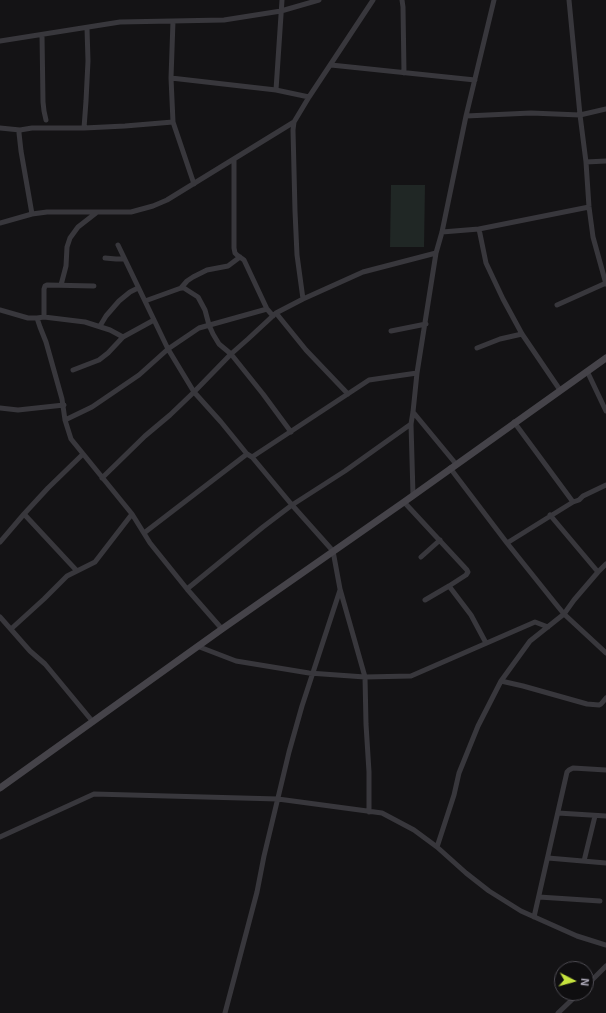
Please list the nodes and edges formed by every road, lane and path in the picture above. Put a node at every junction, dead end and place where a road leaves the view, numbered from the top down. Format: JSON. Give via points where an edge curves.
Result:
{"nodes":[{"id":1,"x":282,"y":0,"type":"edge"},
{"id":2,"x":320,"y":0,"type":"edge"},
{"id":3,"x":373,"y":0,"type":"edge"},
{"id":4,"x":402,"y":0,"type":"edge"},
{"id":5,"x":494,"y":0,"type":"edge"},
{"id":6,"x":569,"y":0,"type":"edge"},
{"id":7,"x":281,"y":11,"type":"junction"},
{"id":8,"x":173,"y":21,"type":"junction"},
{"id":9,"x":87,"y":28,"type":"junction"},
{"id":10,"x":42,"y":35,"type":"junction"},
{"id":11,"x":0,"y":41,"type":"edge"},
{"id":12,"x":331,"y":65,"type":"junction"},
{"id":13,"x":404,"y":73,"type":"junction"},
{"id":14,"x":171,"y":78,"type":"junction"},
{"id":15,"x":474,"y":80,"type":"junction"},
{"id":16,"x":276,"y":90,"type":"junction"},
{"id":17,"x":309,"y":97,"type":"junction"},
{"id":18,"x":606,"y":109,"type":"edge"},
{"id":19,"x":580,"y":115,"type":"junction"},
{"id":20,"x":466,"y":116,"type":"junction"},
{"id":21,"x":46,"y":120,"type":"dead end"},
{"id":22,"x":173,"y":122,"type":"junction"},
{"id":23,"x":294,"y":122,"type":"junction"},
{"id":24,"x":0,"y":128,"type":"edge"},
{"id":25,"x":84,"y":128,"type":"junction"},
{"id":26,"x":20,"y":130,"type":"junction"},
{"id":27,"x":234,"y":160,"type":"junction"},
{"id":28,"x":606,"y":161,"type":"edge"},
{"id":29,"x":586,"y":162,"type":"junction"},
{"id":30,"x":194,"y":184,"type":"junction"},
{"id":31,"x":589,"y":207,"type":"junction"},
{"id":32,"x":97,"y":212,"type":"junction"},
{"id":33,"x":32,"y":214,"type":"junction"},
{"id":34,"x":0,"y":223,"type":"edge"},
{"id":35,"x":479,"y":229,"type":"junction"},
{"id":36,"x":442,"y":232,"type":"junction"},
{"id":37,"x":118,"y":245,"type":"dead end"},
{"id":38,"x":436,"y":252,"type":"junction"},
{"id":39,"x":240,"y":257,"type":"junction"},
{"id":40,"x":105,"y":258,"type":"dead end"},
{"id":41,"x":124,"y":259,"type":"junction"},
{"id":42,"x":606,"y":284,"type":"edge"},
{"id":43,"x":61,"y":285,"type":"junction"},
{"id":44,"x":94,"y":286,"type":"dead end"},
{"id":45,"x":138,"y":288,"type":"junction"},
{"id":46,"x":181,"y":288,"type":"junction"},
{"id":47,"x":303,"y":299,"type":"junction"},
{"id":48,"x":145,"y":301,"type":"junction"},
{"id":49,"x":557,"y":305,"type":"dead end"},
{"id":50,"x":267,"y":308,"type":"junction"},
{"id":51,"x":0,"y":310,"type":"edge"},
{"id":52,"x":274,"y":314,"type":"junction"},
{"id":53,"x":44,"y":317,"type":"junction"},
{"id":54,"x":37,"y":318,"type":"junction"},
{"id":55,"x":154,"y":320,"type":"junction"},
{"id":56,"x":426,"y":324,"type":"junction"},
{"id":57,"x":209,"y":325,"type":"junction"},
{"id":58,"x":100,"y":326,"type":"junction"},
{"id":59,"x":391,"y":331,"type":"dead end"},
{"id":60,"x":522,"y":334,"type":"junction"},
{"id":61,"x":123,"y":337,"type":"junction"},
{"id":62,"x":477,"y":348,"type":"dead end"},
{"id":63,"x":168,"y":349,"type":"junction"},
{"id":64,"x":230,"y":354,"type":"junction"},
{"id":65,"x":606,"y":358,"type":"edge"},
{"id":66,"x":73,"y":370,"type":"dead end"},
{"id":67,"x":587,"y":371,"type":"junction"},
{"id":68,"x":417,"y":374,"type":"junction"},
{"id":69,"x":560,"y":390,"type":"junction"},
{"id":70,"x":194,"y":392,"type":"junction"},
{"id":71,"x":348,"y":394,"type":"junction"},
{"id":72,"x":64,"y":405,"type":"junction"},
{"id":73,"x":0,"y":408,"type":"edge"},
{"id":74,"x":606,"y":411,"type":"edge"},
{"id":75,"x":413,"y":412,"type":"junction"},
{"id":76,"x":65,"y":420,"type":"junction"},
{"id":77,"x":514,"y":422,"type":"junction"},
{"id":78,"x":411,"y":424,"type":"junction"},
{"id":79,"x":291,"y":432,"type":"junction"},
{"id":80,"x":83,"y":454,"type":"junction"},
{"id":81,"x":250,"y":455,"type":"junction"},
{"id":82,"x":453,"y":466,"type":"junction"},
{"id":83,"x":102,"y":478,"type":"junction"},
{"id":84,"x":606,"y":484,"type":"edge"},
{"id":85,"x":413,"y":494,"type":"junction"},
{"id":86,"x":404,"y":502,"type":"junction"},
{"id":87,"x":573,"y":502,"type":"junction"},
{"id":88,"x":292,"y":505,"type":"junction"},
{"id":89,"x":24,"y":514,"type":"junction"},
{"id":90,"x":132,"y":514,"type":"junction"},
{"id":91,"x":550,"y":515,"type":"junction"},
{"id":92,"x":144,"y":533,"type":"junction"},
{"id":93,"x":440,"y":540,"type":"junction"},
{"id":94,"x":0,"y":542,"type":"edge"},
{"id":95,"x":507,"y":543,"type":"junction"},
{"id":96,"x":333,"y":551,"type":"junction"},
{"id":97,"x":421,"y":557,"type":"dead end"},
{"id":98,"x":606,"y":564,"type":"edge"},
{"id":99,"x":77,"y":571,"type":"junction"},
{"id":100,"x":598,"y":572,"type":"junction"},
{"id":101,"x":449,"y":586,"type":"junction"},
{"id":102,"x":187,"y":589,"type":"junction"},
{"id":103,"x":340,"y":589,"type":"junction"},
{"id":104,"x":426,"y":600,"type":"dead end"},
{"id":105,"x":564,"y":614,"type":"junction"},
{"id":106,"x":0,"y":616,"type":"edge"},
{"id":107,"x":548,"y":627,"type":"junction"},
{"id":108,"x":11,"y":629,"type":"junction"},
{"id":109,"x":222,"y":629,"type":"junction"},
{"id":110,"x":486,"y":643,"type":"junction"},
{"id":111,"x":197,"y":646,"type":"junction"},
{"id":112,"x":606,"y":653,"type":"edge"},
{"id":113,"x":313,"y":673,"type":"junction"},
{"id":114,"x":365,"y":677,"type":"junction"},
{"id":115,"x":501,"y":681,"type":"junction"},
{"id":116,"x":606,"y":698,"type":"edge"},
{"id":117,"x":93,"y":722,"type":"junction"},
{"id":118,"x":606,"y":770,"type":"edge"},
{"id":119,"x":0,"y":788,"type":"edge"},
{"id":120,"x":278,"y":799,"type":"junction"},
{"id":121,"x":369,"y":812,"type":"junction"},
{"id":122,"x":558,"y":813,"type":"junction"},
{"id":123,"x":594,"y":816,"type":"junction"},
{"id":124,"x":606,"y":816,"type":"edge"},
{"id":125,"x":0,"y":837,"type":"edge"},
{"id":126,"x":437,"y":847,"type":"junction"},
{"id":127,"x":548,"y":858,"type":"junction"},
{"id":128,"x":584,"y":861,"type":"junction"},
{"id":129,"x":606,"y":863,"type":"edge"},
{"id":130,"x":539,"y":897,"type":"junction"},
{"id":131,"x":600,"y":901,"type":"dead end"},
{"id":132,"x":534,"y":917,"type":"junction"},
{"id":133,"x":606,"y":945,"type":"edge"},
{"id":134,"x":606,"y":966,"type":"edge"},
{"id":135,"x":594,"y":978,"type":"edge"},
{"id":136,"x":571,"y":1001,"type":"edge"},
{"id":137,"x":225,"y":1013,"type":"edge"},
{"id":138,"x":558,"y":1013,"type":"edge"}],
"edges":[{"from":1,"to":7,"type":"street"},
{"from":2,"to":7,"type":"street"},
{"from":3,"to":12,"type":"street"},
{"from":4,"to":13,"type":"street"},
{"from":5,"to":15,"type":"street"},
{"from":6,"to":19,"type":"street"},
{"from":7,"to":8,"type":"street","via":[[224,20]]},
{"from":7,"to":16,"type":"street"},
{"from":8,"to":9,"type":"street","via":[[120,22]]},
{"from":8,"to":14,"type":"street"},
{"from":9,"to":10,"type":"street"},
{"from":9,"to":25,"type":"street"},
{"from":10,"to":11,"type":"street"},
{"from":10,"to":21,"type":"street","via":[[43,102]]},
{"from":12,"to":13,"type":"street"},
{"from":12,"to":17,"type":"street"},
{"from":13,"to":15,"type":"street"},
{"from":14,"to":16,"type":"street"},
{"from":14,"to":22,"type":"street"},
{"from":15,"to":20,"type":"street"},
{"from":16,"to":17,"type":"street"},
{"from":17,"to":23,"type":"street"},
{"from":18,"to":19,"type":"street"},
{"from":19,"to":20,"type":"street","via":[[531,113]]},
{"from":19,"to":29,"type":"street"},
{"from":20,"to":36,"type":"street"},
{"from":22,"to":25,"type":"street"},
{"from":22,"to":30,"type":"street"},
{"from":23,"to":27,"type":"street"},
{"from":23,"to":47,"type":"street","via":[[297,254]]},
{"from":24,"to":26,"type":"street"},
{"from":25,"to":26,"type":"street"},
{"from":26,"to":33,"type":"street","via":[[20,147]]},
{"from":27,"to":30,"type":"street"},
{"from":27,"to":39,"type":"street","via":[[234,248]]},
{"from":28,"to":29,"type":"street"},
{"from":29,"to":31,"type":"street"},
{"from":30,"to":32,"type":"street","via":[[167,200],[138,210]]},
{"from":31,"to":35,"type":"street"},
{"from":31,"to":42,"type":"street","via":[[593,237]]},
{"from":32,"to":33,"type":"street"},
{"from":32,"to":43,"type":"street","via":[[78,226],[70,238]]},
{"from":33,"to":34,"type":"street"},
{"from":35,"to":36,"type":"street"},
{"from":35,"to":60,"type":"street","via":[[486,263]]},
{"from":36,"to":38,"type":"street"},
{"from":37,"to":41,"type":"street"},
{"from":38,"to":47,"type":"street","via":[[363,272]]},
{"from":38,"to":56,"type":"street"},
{"from":39,"to":46,"type":"street","via":[[228,266],[207,270],[193,277]]},
{"from":39,"to":50,"type":"street","via":[[244,260]]},
{"from":40,"to":41,"type":"street"},
{"from":41,"to":45,"type":"street"},
{"from":42,"to":49,"type":"street"},
{"from":43,"to":44,"type":"street"},
{"from":43,"to":53,"type":"street","via":[[45,286]]},
{"from":45,"to":48,"type":"street"},
{"from":45,"to":58,"type":"street","via":[[120,301]]},
{"from":46,"to":48,"type":"street"},
{"from":46,"to":57,"type":"street","via":[[198,297]]},
{"from":47,"to":52,"type":"street"},
{"from":48,"to":55,"type":"street"},
{"from":50,"to":52,"type":"street"},
{"from":50,"to":57,"type":"street"},
{"from":51,"to":54,"type":"street"},
{"from":52,"to":64,"type":"street"},
{"from":52,"to":71,"type":"street"},
{"from":53,"to":54,"type":"street"},
{"from":53,"to":58,"type":"street"},
{"from":54,"to":72,"type":"street"},
{"from":55,"to":61,"type":"street"},
{"from":55,"to":63,"type":"street"},
{"from":56,"to":59,"type":"street"},
{"from":56,"to":68,"type":"street"},
{"from":57,"to":63,"type":"street","via":[[199,328]]},
{"from":57,"to":64,"type":"street","via":[[219,344]]},
{"from":58,"to":61,"type":"street"},
{"from":60,"to":62,"type":"street"},
{"from":60,"to":69,"type":"street"},
{"from":61,"to":66,"type":"street","via":[[99,360]]},
{"from":63,"to":70,"type":"street"},
{"from":63,"to":76,"type":"street","via":[[139,375],[92,407]]},
{"from":64,"to":70,"type":"street"},
{"from":64,"to":79,"type":"street"},
{"from":65,"to":67,"type":"main road"},
{"from":67,"to":69,"type":"main road"},
{"from":67,"to":74,"type":"street"},
{"from":68,"to":71,"type":"street","via":[[369,380]]},
{"from":68,"to":75,"type":"street"},
{"from":69,"to":77,"type":"main road"},
{"from":70,"to":81,"type":"street"},
{"from":70,"to":83,"type":"street"},
{"from":71,"to":79,"type":"street"},
{"from":72,"to":73,"type":"street","via":[[18,410]]},
{"from":72,"to":76,"type":"street"},
{"from":75,"to":78,"type":"street"},
{"from":75,"to":82,"type":"street"},
{"from":76,"to":80,"type":"street","via":[[71,439]]},
{"from":77,"to":82,"type":"main road"},
{"from":77,"to":87,"type":"street"},
{"from":78,"to":85,"type":"street"},
{"from":78,"to":88,"type":"street"},
{"from":79,"to":81,"type":"street"},
{"from":80,"to":83,"type":"street"},
{"from":80,"to":89,"type":"street"},
{"from":81,"to":88,"type":"street"},
{"from":81,"to":92,"type":"street","via":[[188,498]]},
{"from":82,"to":85,"type":"main road"},
{"from":82,"to":95,"type":"street"},
{"from":83,"to":90,"type":"street"},
{"from":84,"to":87,"type":"street"},
{"from":85,"to":86,"type":"main road"},
{"from":86,"to":93,"type":"street"},
{"from":86,"to":96,"type":"main road"},
{"from":87,"to":91,"type":"street"},
{"from":88,"to":96,"type":"street"},
{"from":88,"to":102,"type":"street"},
{"from":89,"to":94,"type":"street"},
{"from":89,"to":99,"type":"street"},
{"from":90,"to":92,"type":"street"},
{"from":90,"to":99,"type":"street","via":[[95,562]]},
{"from":91,"to":95,"type":"street"},
{"from":91,"to":100,"type":"street"},
{"from":92,"to":102,"type":"street"},
{"from":93,"to":97,"type":"street"},
{"from":93,"to":101,"type":"street","via":[[468,572]]},
{"from":95,"to":105,"type":"street"},
{"from":96,"to":103,"type":"street"},
{"from":96,"to":109,"type":"main road"},
{"from":98,"to":100,"type":"street"},
{"from":99,"to":108,"type":"street","via":[[67,576]]},
{"from":100,"to":105,"type":"street"},
{"from":101,"to":104,"type":"street"},
{"from":101,"to":110,"type":"street","via":[[471,615]]},
{"from":102,"to":109,"type":"street"},
{"from":103,"to":113,"type":"street"},
{"from":103,"to":114,"type":"street"},
{"from":105,"to":107,"type":"street"},
{"from":105,"to":112,"type":"street"},
{"from":106,"to":108,"type":"street"},
{"from":107,"to":110,"type":"street","via":[[535,622]]},
{"from":107,"to":115,"type":"street","via":[[530,641]]},
{"from":108,"to":117,"type":"street","via":[[45,664]]},
{"from":109,"to":111,"type":"main road"},
{"from":110,"to":114,"type":"street","via":[[411,676]]},
{"from":111,"to":113,"type":"street","via":[[236,661]]},
{"from":111,"to":117,"type":"main road"},
{"from":113,"to":114,"type":"street"},
{"from":113,"to":120,"type":"street","via":[[291,744]]},
{"from":114,"to":121,"type":"street"},
{"from":115,"to":116,"type":"street","via":[[587,704],[599,705]]},
{"from":115,"to":126,"type":"street","via":[[478,726],[459,773]]},
{"from":117,"to":119,"type":"main road"},
{"from":118,"to":122,"type":"street","via":[[569,770]]},
{"from":120,"to":121,"type":"street"},
{"from":120,"to":125,"type":"street","via":[[94,794]]},
{"from":120,"to":137,"type":"street"},
{"from":121,"to":126,"type":"street","via":[[382,814],[414,830]]},
{"from":122,"to":123,"type":"street"},
{"from":122,"to":127,"type":"street"},
{"from":123,"to":124,"type":"street"},
{"from":123,"to":128,"type":"street"},
{"from":126,"to":132,"type":"street","via":[[489,891]]},
{"from":127,"to":128,"type":"street"},
{"from":127,"to":130,"type":"street"},
{"from":128,"to":129,"type":"street"},
{"from":130,"to":131,"type":"street"},
{"from":130,"to":132,"type":"street"},
{"from":132,"to":133,"type":"street","via":[[577,936]]},
{"from":134,"to":135,"type":"street"},
{"from":136,"to":138,"type":"street"}]}
